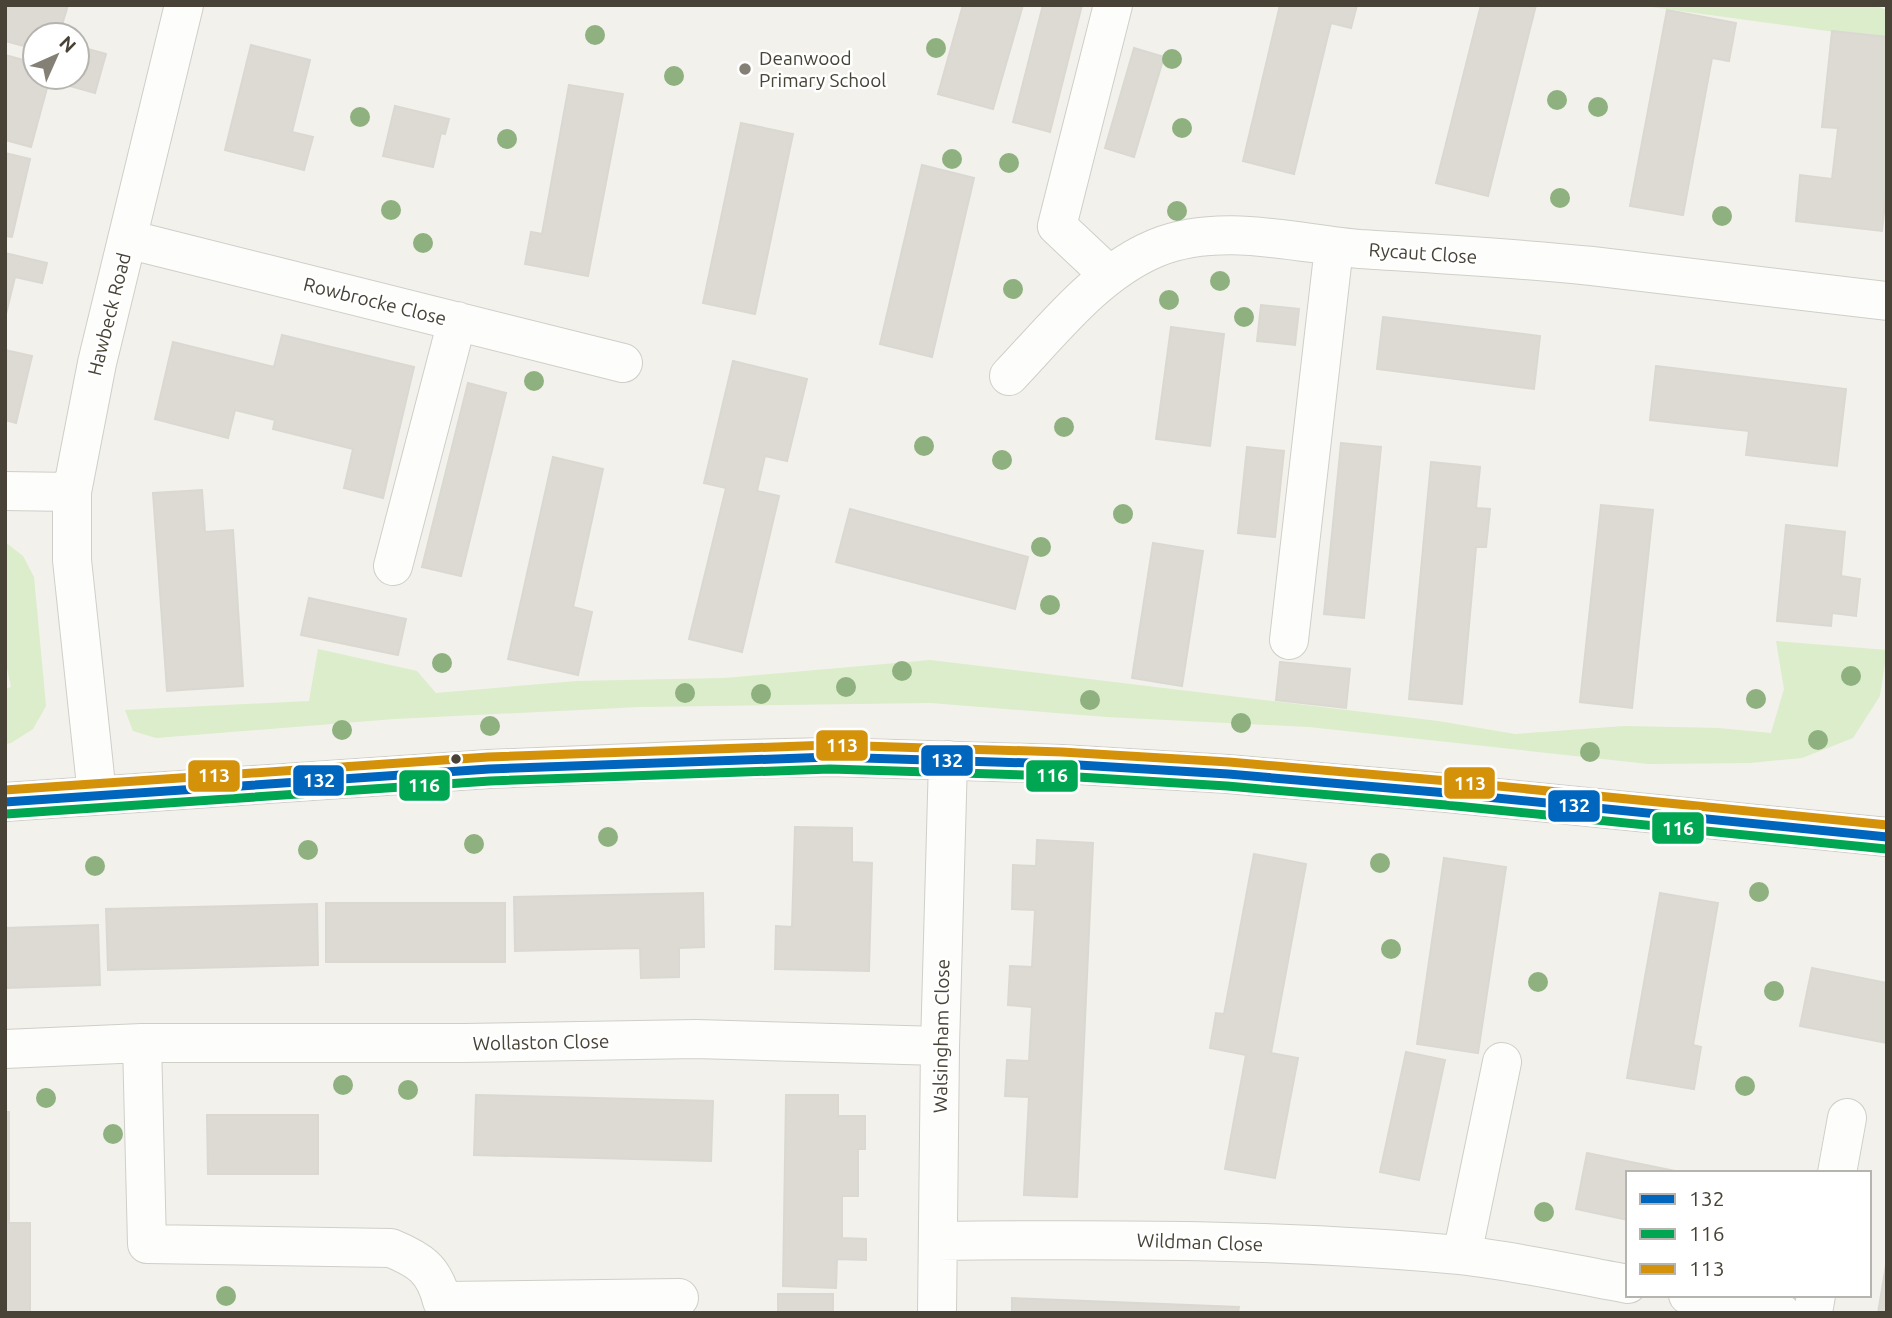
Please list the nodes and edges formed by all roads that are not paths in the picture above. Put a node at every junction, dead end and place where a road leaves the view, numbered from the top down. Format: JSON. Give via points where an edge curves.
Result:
{"nodes":[{"id":1,"x":184,"y":5,"type":"edge"},
{"id":2,"x":1113,"y":5,"type":"edge"},
{"id":3,"x":127,"y":239,"type":"junction"},
{"id":4,"x":1334,"y":247,"type":"junction"},
{"id":5,"x":1109,"y":275,"type":"junction"},
{"id":6,"x":1887,"y":302,"type":"edge"},
{"id":7,"x":457,"y":321,"type":"junction"},
{"id":8,"x":623,"y":363,"type":"dead end"},
{"id":9,"x":1009,"y":376,"type":"dead end"},
{"id":10,"x":5,"y":491,"type":"edge"},
{"id":11,"x":72,"y":492,"type":"junction"},
{"id":12,"x":393,"y":566,"type":"dead end"},
{"id":13,"x":1289,"y":640,"type":"dead end"},
{"id":14,"x":948,"y":760,"type":"junction"},
{"id":15,"x":97,"y":794,"type":"junction"},
{"id":16,"x":5,"y":802,"type":"edge"},
{"id":17,"x":1887,"y":838,"type":"edge"},
{"id":18,"x":142,"y":1043,"type":"junction"},
{"id":19,"x":940,"y":1046,"type":"junction"},
{"id":20,"x":5,"y":1049,"type":"edge"},
{"id":21,"x":1502,"y":1062,"type":"dead end"},
{"id":22,"x":1847,"y":1118,"type":"dead end"},
{"id":23,"x":1837,"y":1171,"type":"edge"},
{"id":24,"x":938,"y":1241,"type":"junction"},
{"id":25,"x":1462,"y":1255,"type":"junction"},
{"id":26,"x":1626,"y":1284,"type":"edge"},
{"id":27,"x":1698,"y":1297,"type":"edge"},
{"id":28,"x":678,"y":1298,"type":"dead end"},
{"id":29,"x":937,"y":1313,"type":"edge"},
{"id":30,"x":1781,"y":1313,"type":"edge"}],
"edges":[{"from":1,"to":3,"type":"street","name":"Hawbeck Road"},
{"from":2,"to":5,"type":"street","via":[[1057,226]]},
{"from":3,"to":7,"type":"street","name":"Rowbrocke Close"},
{"from":3,"to":11,"type":"street","name":"Hawbeck Road"},
{"from":4,"to":5,"type":"street","name":"Rycaut Close","via":[[1223,235],[1189,238],[1156,248]]},
{"from":4,"to":6,"type":"street","name":"Rycaut Close","via":[[1590,266]]},
{"from":4,"to":13,"type":"street"},
{"from":5,"to":9,"type":"street","name":"Rycaut Close"},
{"from":7,"to":8,"type":"street","name":"Rowbrocke Close"},
{"from":7,"to":12,"type":"street"},
{"from":10,"to":11,"type":"street"},
{"from":11,"to":15,"type":"street","name":"Hawbeck Road","via":[[72,560]]},
{"from":14,"to":15,"type":"street","via":[[703,760]]},
{"from":14,"to":17,"type":"street","via":[[1062,764],[1460,794]]},
{"from":14,"to":19,"type":"street","name":"Walsingham Close"},
{"from":15,"to":16,"type":"street"},
{"from":18,"to":19,"type":"street","name":"Wollaston Close","via":[[696,1039]]},
{"from":18,"to":20,"type":"street","name":"Wollaston Close"},
{"from":18,"to":28,"type":"street","via":[[147,1244],[391,1248],[425,1266],[442,1301]]},
{"from":19,"to":24,"type":"street","name":"Walsingham Close"},
{"from":21,"to":25,"type":"street"},
{"from":22,"to":23,"type":"street"},
{"from":24,"to":25,"type":"street","name":"Wildman Close","via":[[1114,1239]]},
{"from":24,"to":29,"type":"street","name":"Walsingham Close"},
{"from":25,"to":26,"type":"street","name":"Wildman Close"},
{"from":27,"to":30,"type":"street"}]}
